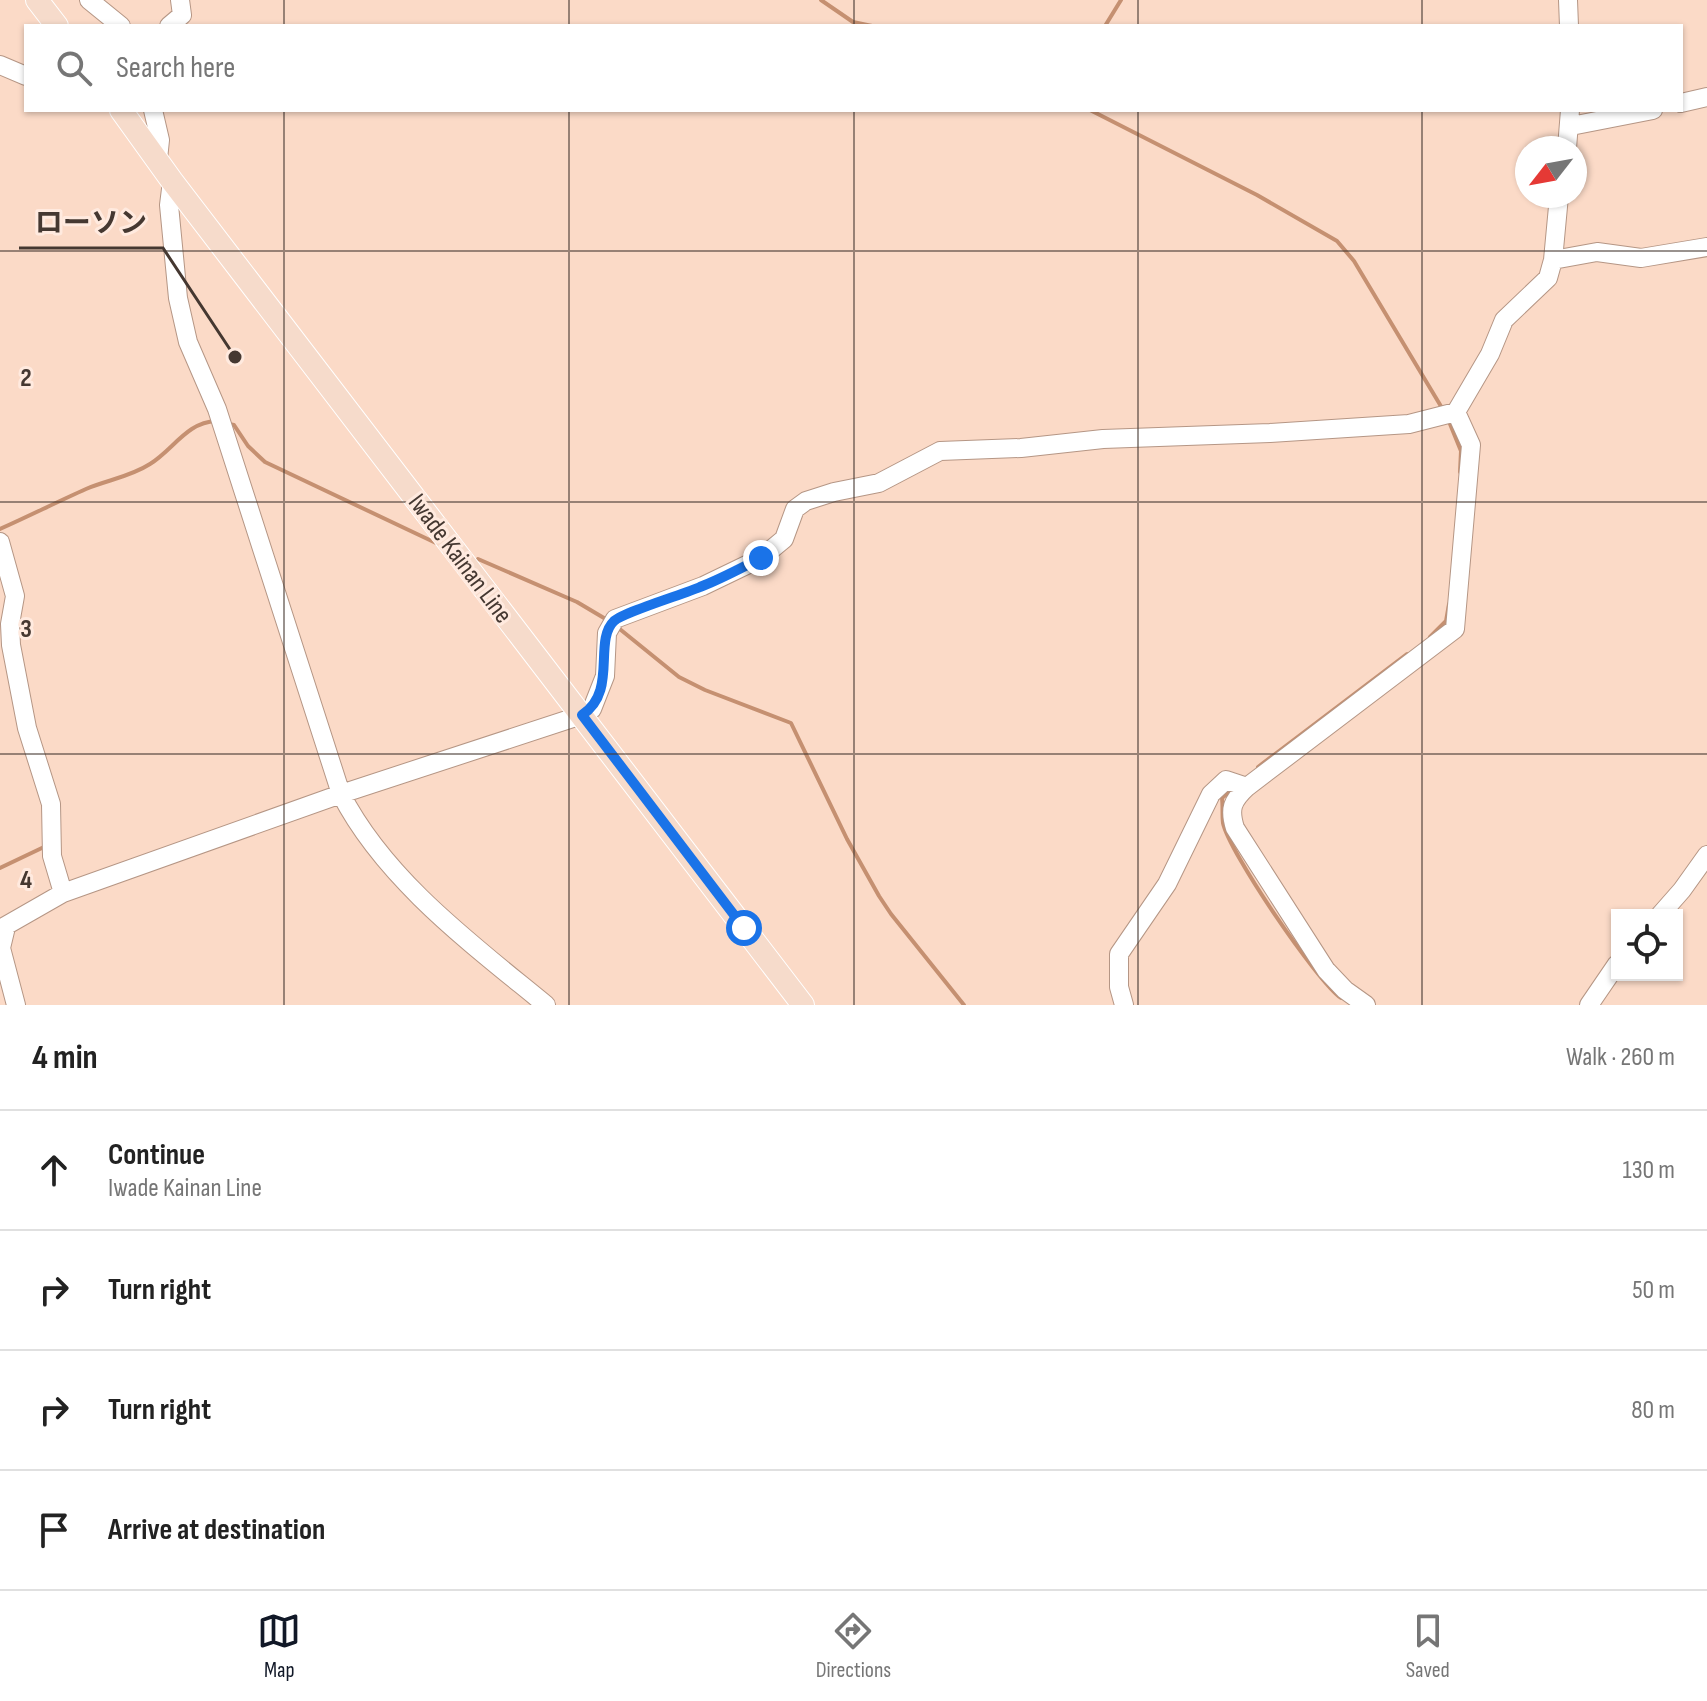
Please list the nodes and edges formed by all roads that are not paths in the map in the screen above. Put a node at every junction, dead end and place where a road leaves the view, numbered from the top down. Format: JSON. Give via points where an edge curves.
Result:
{"nodes":[{"id":1,"x":37,"y":0,"type":"edge"},
{"id":2,"x":89,"y":0,"type":"edge"},
{"id":3,"x":180,"y":0,"type":"edge"},
{"id":4,"x":1568,"y":0,"type":"edge"},
{"id":5,"x":55,"y":24,"type":"edge"},
{"id":6,"x":119,"y":24,"type":"edge"},
{"id":7,"x":171,"y":24,"type":"edge"},
{"id":8,"x":1569,"y":24,"type":"edge"},
{"id":9,"x":0,"y":65,"type":"edge"},
{"id":10,"x":24,"y":75,"type":"edge"},
{"id":11,"x":1707,"y":97,"type":"edge"},
{"id":12,"x":1683,"y":103,"type":"edge"},
{"id":13,"x":123,"y":112,"type":"edge"},
{"id":14,"x":153,"y":112,"type":"edge"},
{"id":15,"x":1632,"y":112,"type":"edge"},
{"id":16,"x":1570,"y":118,"type":"edge"},
{"id":17,"x":158,"y":159,"type":"junction"},
{"id":18,"x":172,"y":181,"type":"junction"},
{"id":19,"x":1558,"y":208,"type":"edge"},
{"id":20,"x":1707,"y":247,"type":"edge"},
{"id":21,"x":1553,"y":260,"type":"junction"},
{"id":22,"x":1456,"y":412,"type":"junction"},
{"id":23,"x":0,"y":542,"type":"edge"},
{"id":24,"x":582,"y":715,"type":"junction"},
{"id":25,"x":1247,"y":787,"type":"junction"},
{"id":26,"x":341,"y":794,"type":"junction"},
{"id":27,"x":1707,"y":855,"type":"edge"},
{"id":28,"x":63,"y":893,"type":"junction"},
{"id":29,"x":1665,"y":909,"type":"edge"},
{"id":30,"x":3,"y":928,"type":"edge"},
{"id":31,"x":1611,"y":973,"type":"edge"},
{"id":32,"x":543,"y":1004,"type":"edge"},
{"id":33,"x":16,"y":1005,"type":"edge"},
{"id":34,"x":803,"y":1005,"type":"edge"},
{"id":35,"x":1124,"y":1005,"type":"edge"},
{"id":36,"x":1366,"y":1005,"type":"edge"},
{"id":37,"x":1589,"y":1005,"type":"edge"}],
"edges":[{"from":1,"to":5,"type":"main road"},
{"from":2,"to":6,"type":"street"},
{"from":3,"to":7,"type":"street","via":[[182,15]]},
{"from":4,"to":8,"type":"street"},
{"from":9,"to":10,"type":"street"},
{"from":11,"to":12,"type":"street"},
{"from":13,"to":17,"type":"main road","name":"Iwade Kainan Line"},
{"from":14,"to":17,"type":"street"},
{"from":15,"to":16,"type":"street"},
{"from":17,"to":18,"type":"main road","name":"Iwade Kainan Line"},
{"from":18,"to":24,"type":"main road","name":"Iwade Kainan Line"},
{"from":18,"to":26,"type":"street","via":[[169,205],[188,342],[217,409]]},
{"from":19,"to":21,"type":"street"},
{"from":20,"to":21,"type":"street","via":[[1641,258],[1597,252]]},
{"from":21,"to":22,"type":"street","via":[[1548,278],[1504,320]]},
{"from":22,"to":24,"type":"street","via":[[1409,424],[940,451],[879,483],[806,501],[795,509],[784,539],[761,558],[615,619],[607,633],[605,676],[592,709]]},
{"from":22,"to":25,"type":"street","via":[[1471,445],[1455,629]]},
{"from":23,"to":28,"type":"street","via":[[15,596],[11,645],[27,728],[51,804],[52,856]]},
{"from":24,"to":26,"type":"street"},
{"from":24,"to":34,"type":"main road","name":"Iwade Kainan Line"},
{"from":25,"to":35,"type":"street","via":[[1226,780],[1211,794],[1167,884],[1119,954]]},
{"from":25,"to":36,"type":"street","via":[[1233,800],[1235,828],[1326,970]]},
{"from":26,"to":28,"type":"street"},
{"from":26,"to":32,"type":"street","via":[[355,821],[407,881],[466,941]]},
{"from":27,"to":29,"type":"street"},
{"from":28,"to":30,"type":"street"},
{"from":30,"to":33,"type":"street","via":[[1,948]]},
{"from":31,"to":37,"type":"street"}]}
